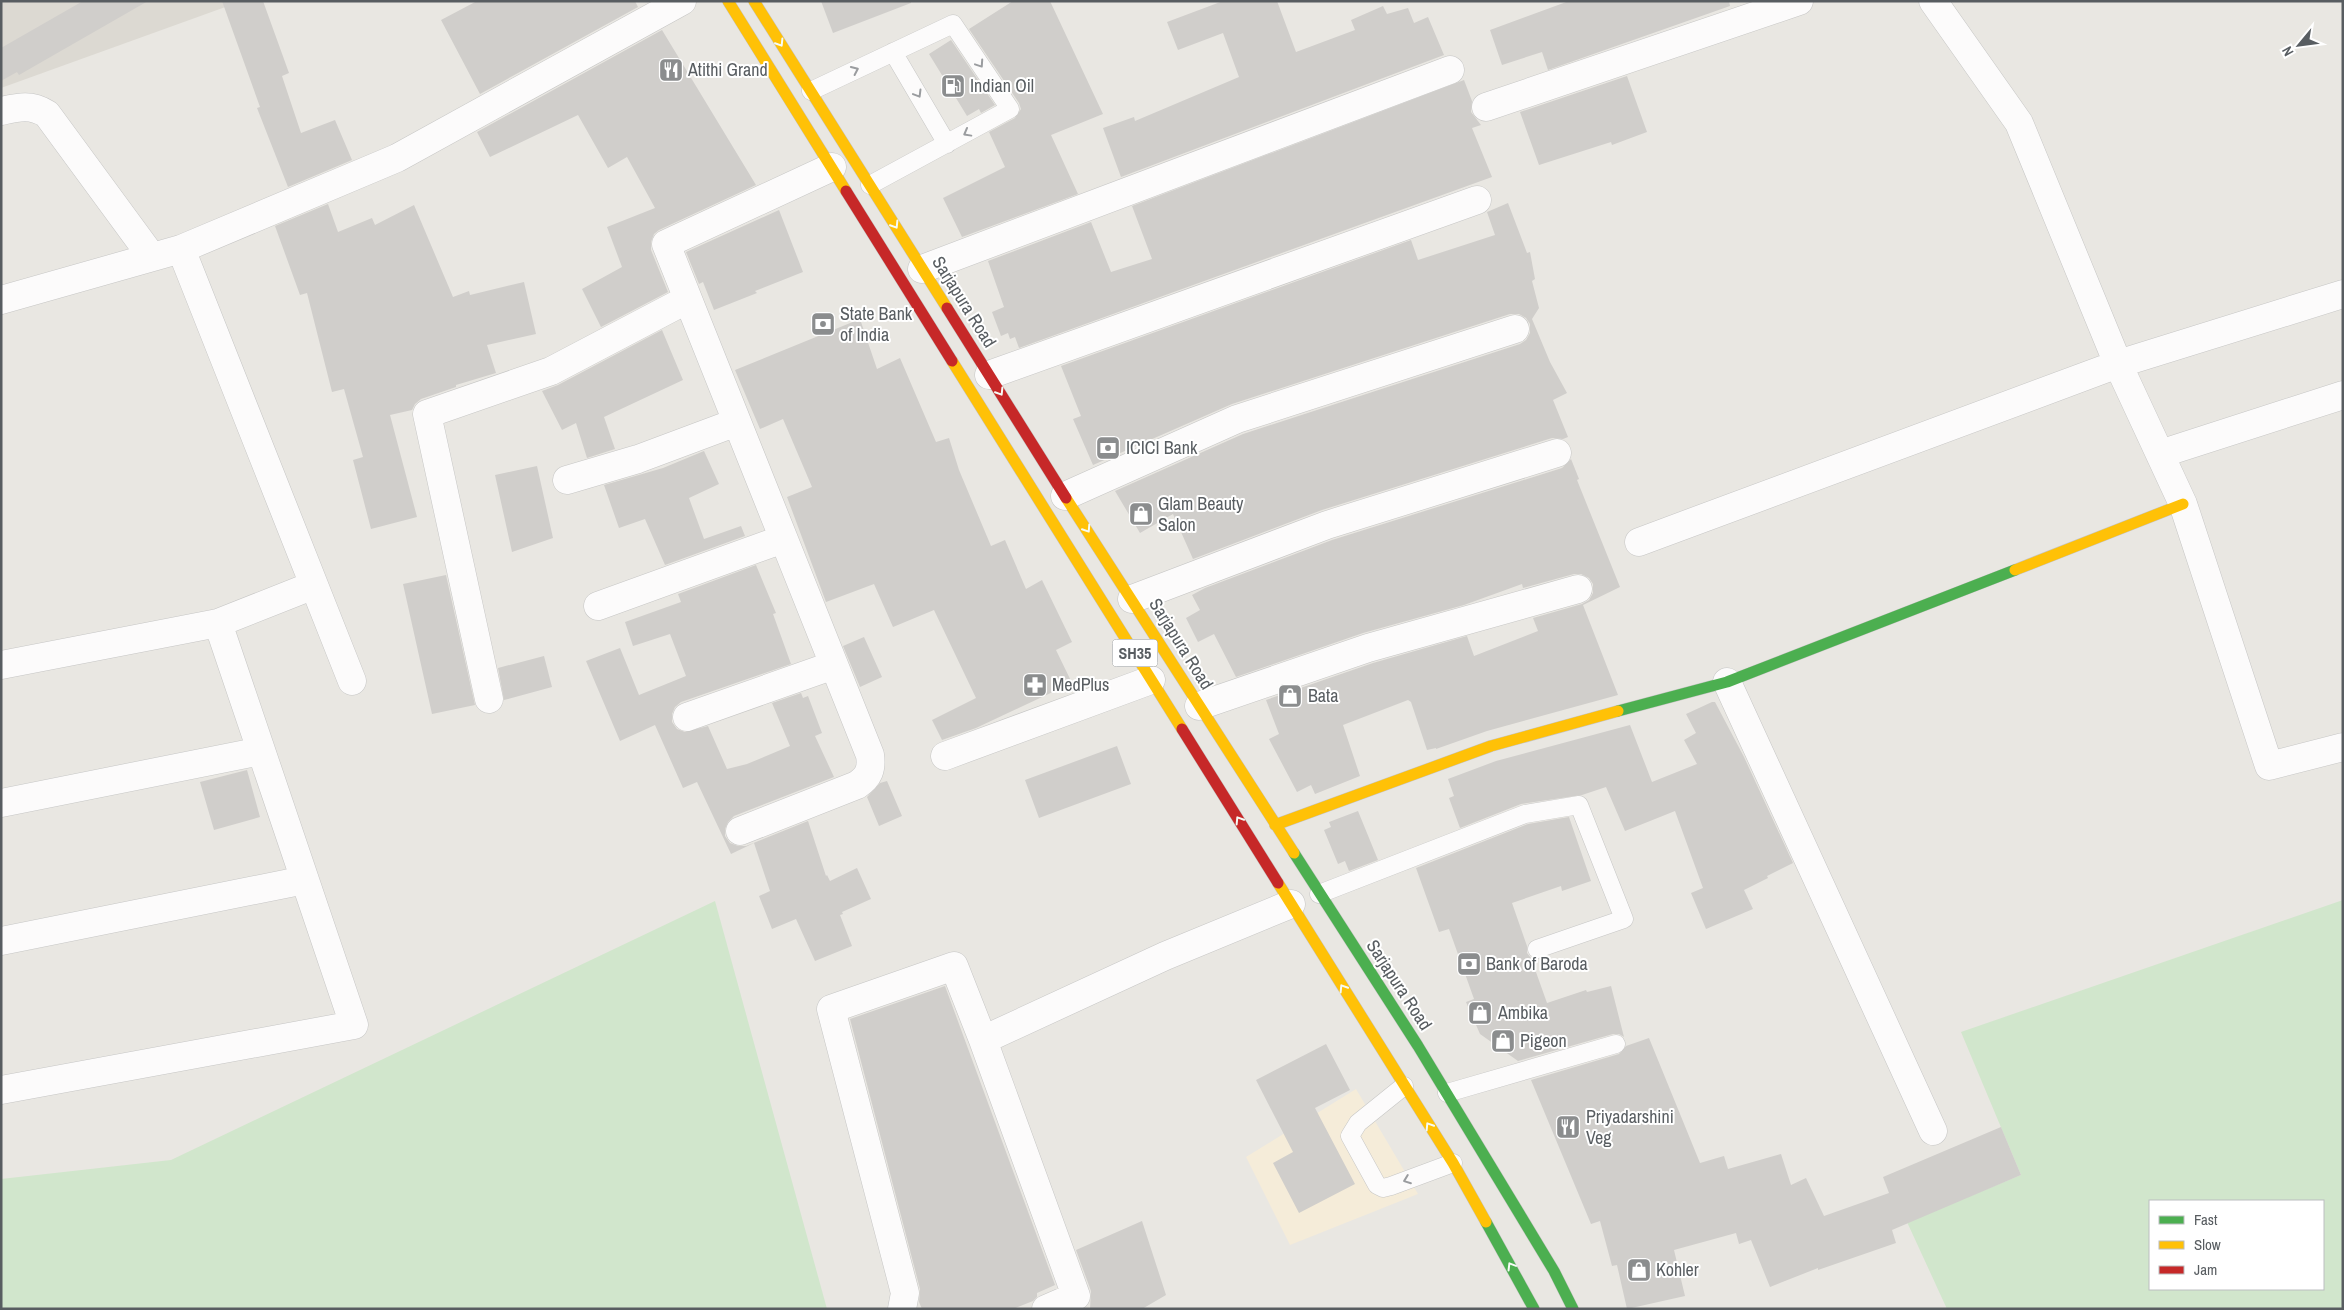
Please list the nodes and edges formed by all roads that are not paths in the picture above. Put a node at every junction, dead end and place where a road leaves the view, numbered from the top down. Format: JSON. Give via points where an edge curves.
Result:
{"nodes":[{"id":1,"x":682,"y":1,"type":"edge"},
{"id":2,"x":728,"y":1,"type":"edge"},
{"id":3,"x":754,"y":1,"type":"edge"},
{"id":4,"x":1799,"y":1,"type":"edge"},
{"id":5,"x":1933,"y":1,"type":"edge"},
{"id":6,"x":893,"y":52,"type":"junction"},
{"id":7,"x":1450,"y":70,"type":"dead end"},
{"id":8,"x":811,"y":91,"type":"junction"},
{"id":9,"x":1486,"y":107,"type":"dead end"},
{"id":10,"x":1,"y":111,"type":"edge"},
{"id":11,"x":947,"y":144,"type":"junction"},
{"id":12,"x":832,"y":167,"type":"junction"},
{"id":13,"x":870,"y":185,"type":"junction"},
{"id":14,"x":1477,"y":200,"type":"dead end"},
{"id":15,"x":881,"y":204,"type":"junction"},
{"id":16,"x":863,"y":217,"type":"junction"},
{"id":17,"x":181,"y":249,"type":"junction"},
{"id":18,"x":152,"y":258,"type":"junction"},
{"id":19,"x":922,"y":269,"type":"junction"},
{"id":20,"x":2343,"y":294,"type":"edge"},
{"id":21,"x":688,"y":299,"type":"junction"},
{"id":22,"x":1,"y":300,"type":"edge"},
{"id":23,"x":1515,"y":329,"type":"dead end"},
{"id":24,"x":2118,"y":364,"type":"junction"},
{"id":25,"x":989,"y":375,"type":"junction"},
{"id":26,"x":2343,"y":395,"type":"edge"},
{"id":27,"x":1013,"y":413,"type":"junction"},
{"id":28,"x":737,"y":422,"type":"junction"},
{"id":29,"x":993,"y":426,"type":"junction"},
{"id":30,"x":1557,"y":453,"type":"dead end"},
{"id":31,"x":2160,"y":454,"type":"junction"},
{"id":32,"x":567,"y":480,"type":"dead end"},
{"id":33,"x":1066,"y":496,"type":"junction"},
{"id":34,"x":2183,"y":504,"type":"junction"},
{"id":35,"x":783,"y":539,"type":"junction"},
{"id":36,"x":1639,"y":542,"type":"dead end"},
{"id":37,"x":314,"y":585,"type":"junction"},
{"id":38,"x":1578,"y":589,"type":"dead end"},
{"id":39,"x":1132,"y":599,"type":"junction"},
{"id":40,"x":598,"y":606,"type":"dead end"},
{"id":41,"x":218,"y":623,"type":"junction"},
{"id":42,"x":1,"y":665,"type":"edge"},
{"id":43,"x":834,"y":665,"type":"junction"},
{"id":44,"x":1151,"y":680,"type":"junction"},
{"id":45,"x":352,"y":681,"type":"dead end"},
{"id":46,"x":1727,"y":682,"type":"junction"},
{"id":47,"x":489,"y":699,"type":"dead end"},
{"id":48,"x":1199,"y":706,"type":"junction"},
{"id":49,"x":687,"y":717,"type":"dead end"},
{"id":50,"x":2343,"y":747,"type":"edge"},
{"id":51,"x":261,"y":751,"type":"junction"},
{"id":52,"x":945,"y":756,"type":"dead end"},
{"id":53,"x":1,"y":803,"type":"edge"},
{"id":54,"x":740,"y":831,"type":"dead end"},
{"id":55,"x":1270,"y":837,"type":"junction"},
{"id":56,"x":305,"y":880,"type":"junction"},
{"id":57,"x":1319,"y":894,"type":"junction"},
{"id":58,"x":1291,"y":904,"type":"junction"},
{"id":59,"x":1,"y":941,"type":"edge"},
{"id":60,"x":1537,"y":949,"type":"dead end"},
{"id":61,"x":983,"y":1040,"type":"junction"},
{"id":62,"x":1616,"y":1044,"type":"dead end"},
{"id":63,"x":1419,"y":1075,"type":"junction"},
{"id":64,"x":1,"y":1090,"type":"edge"},
{"id":65,"x":1447,"y":1094,"type":"junction"},
{"id":66,"x":1933,"y":1131,"type":"dead end"},
{"id":67,"x":1453,"y":1163,"type":"junction"},
{"id":68,"x":902,"y":1309,"type":"edge"},
{"id":69,"x":1046,"y":1309,"type":"edge"},
{"id":70,"x":1534,"y":1309,"type":"edge"},
{"id":71,"x":1573,"y":1309,"type":"edge"}],
"edges":[{"from":1,"to":17,"type":"street","via":[[397,158]]},
{"from":2,"to":12,"type":"main road","name":"Sarjapura Road","number":"SH35"},
{"from":3,"to":8,"type":"main road","name":"Sarjapura Road","one_way":true},
{"from":4,"to":9,"type":"street"},
{"from":5,"to":24,"type":"street","via":[[2019,123]]},
{"from":8,"to":6,"type":"lane","one_way":true},
{"from":6,"to":11,"type":"lane","one_way":true},
{"from":6,"to":11,"type":"lane","one_way":true,"via":[[953,24],[1010,109]]},
{"from":7,"to":19,"type":"street"},
{"from":8,"to":13,"type":"main road","name":"Sarjapura Road"},
{"from":10,"to":18,"type":"street","via":[[29,106],[51,117]]},
{"from":11,"to":13,"type":"lane"},
{"from":12,"to":16,"type":"main road","name":"Sarjapura Road","number":"SH35"},
{"from":12,"to":21,"type":"street","via":[[666,244]]},
{"from":13,"to":15,"type":"main road","name":"Sarjapura Road"},
{"from":14,"to":25,"type":"street"},
{"from":15,"to":16,"type":"main road"},
{"from":15,"to":19,"type":"main road","name":"Sarjapura Road","one_way":true},
{"from":16,"to":29,"type":"main road","name":"Sarjapura Road","number":"SH35"},
{"from":17,"to":18,"type":"street"},
{"from":17,"to":37,"type":"street"},
{"from":18,"to":22,"type":"street"},
{"from":19,"to":25,"type":"main road","name":"Sarjapura Road"},
{"from":20,"to":24,"type":"street"},
{"from":21,"to":28,"type":"street"},
{"from":21,"to":47,"type":"street","via":[[551,371],[427,414]]},
{"from":23,"to":33,"type":"street","via":[[1237,419]]},
{"from":24,"to":31,"type":"street"},
{"from":24,"to":36,"type":"street"},
{"from":25,"to":27,"type":"main road","name":"Sarjapura Road","one_way":true},
{"from":26,"to":31,"type":"street"},
{"from":27,"to":29,"type":"main road"},
{"from":27,"to":33,"type":"main road","name":"Sarjapura Road"},
{"from":28,"to":32,"type":"street","via":[[638,459]]},
{"from":28,"to":35,"type":"street"},
{"from":29,"to":44,"type":"main road","name":"Sarjapura Road","number":"SH35"},
{"from":30,"to":39,"type":"street","via":[[1327,524]]},
{"from":31,"to":34,"type":"street"},
{"from":33,"to":39,"type":"main road","name":"Sarjapura Road","one_way":true},
{"from":34,"to":46,"type":"main road"},
{"from":34,"to":50,"type":"street","via":[[2269,766]]},
{"from":35,"to":40,"type":"street"},
{"from":35,"to":43,"type":"street"},
{"from":37,"to":41,"type":"street"},
{"from":37,"to":45,"type":"street"},
{"from":38,"to":48,"type":"street","via":[[1368,648]]},
{"from":39,"to":48,"type":"main road","name":"Sarjapura Road"},
{"from":41,"to":42,"type":"street"},
{"from":41,"to":51,"type":"street"},
{"from":43,"to":49,"type":"street"},
{"from":43,"to":54,"type":"street","via":[[870,755],[869,773],[857,785]]},
{"from":44,"to":52,"type":"street"},
{"from":55,"to":44,"type":"main road","name":"Sarjapura Road","number":"SH35","one_way":true},
{"from":46,"to":55,"type":"main road","via":[[1491,746]]},
{"from":46,"to":66,"type":"street"},
{"from":48,"to":55,"type":"main road","name":"Sarjapura Road"},
{"from":51,"to":53,"type":"street"},
{"from":51,"to":56,"type":"street"},
{"from":55,"to":57,"type":"main road","name":"Sarjapura Road"},
{"from":55,"to":58,"type":"main road","name":"Sarjapura Road","number":"SH35"},
{"from":56,"to":59,"type":"street"},
{"from":56,"to":64,"type":"street","via":[[354,1025]]},
{"from":57,"to":60,"type":"lane","via":[[1525,814],[1579,805],[1624,919]]},
{"from":57,"to":63,"type":"main road","name":"Sarjapura Road"},
{"from":58,"to":61,"type":"street","via":[[1165,956]]},
{"from":63,"to":58,"type":"main road","name":"Sarjapura Road","number":"SH35","one_way":true},
{"from":61,"to":68,"type":"street","via":[[954,966],[831,1009],[904,1293]]},
{"from":61,"to":69,"type":"street","via":[[1076,1296]]},
{"from":62,"to":65,"type":"lane"},
{"from":63,"to":65,"type":"main road","name":"Sarjapura Road"},
{"from":67,"to":63,"type":"main road","name":"Sarjapura Road","number":"SH35","one_way":true},
{"from":67,"to":63,"type":"lane","one_way":true,"via":[[1383,1188],[1377,1185],[1350,1136],[1358,1123]]},
{"from":65,"to":71,"type":"main road","name":"Sarjapura Road"},
{"from":70,"to":67,"type":"main road","name":"Sarjapura Road","number":"SH35","one_way":true,"via":[[1526,1284]]}]}
